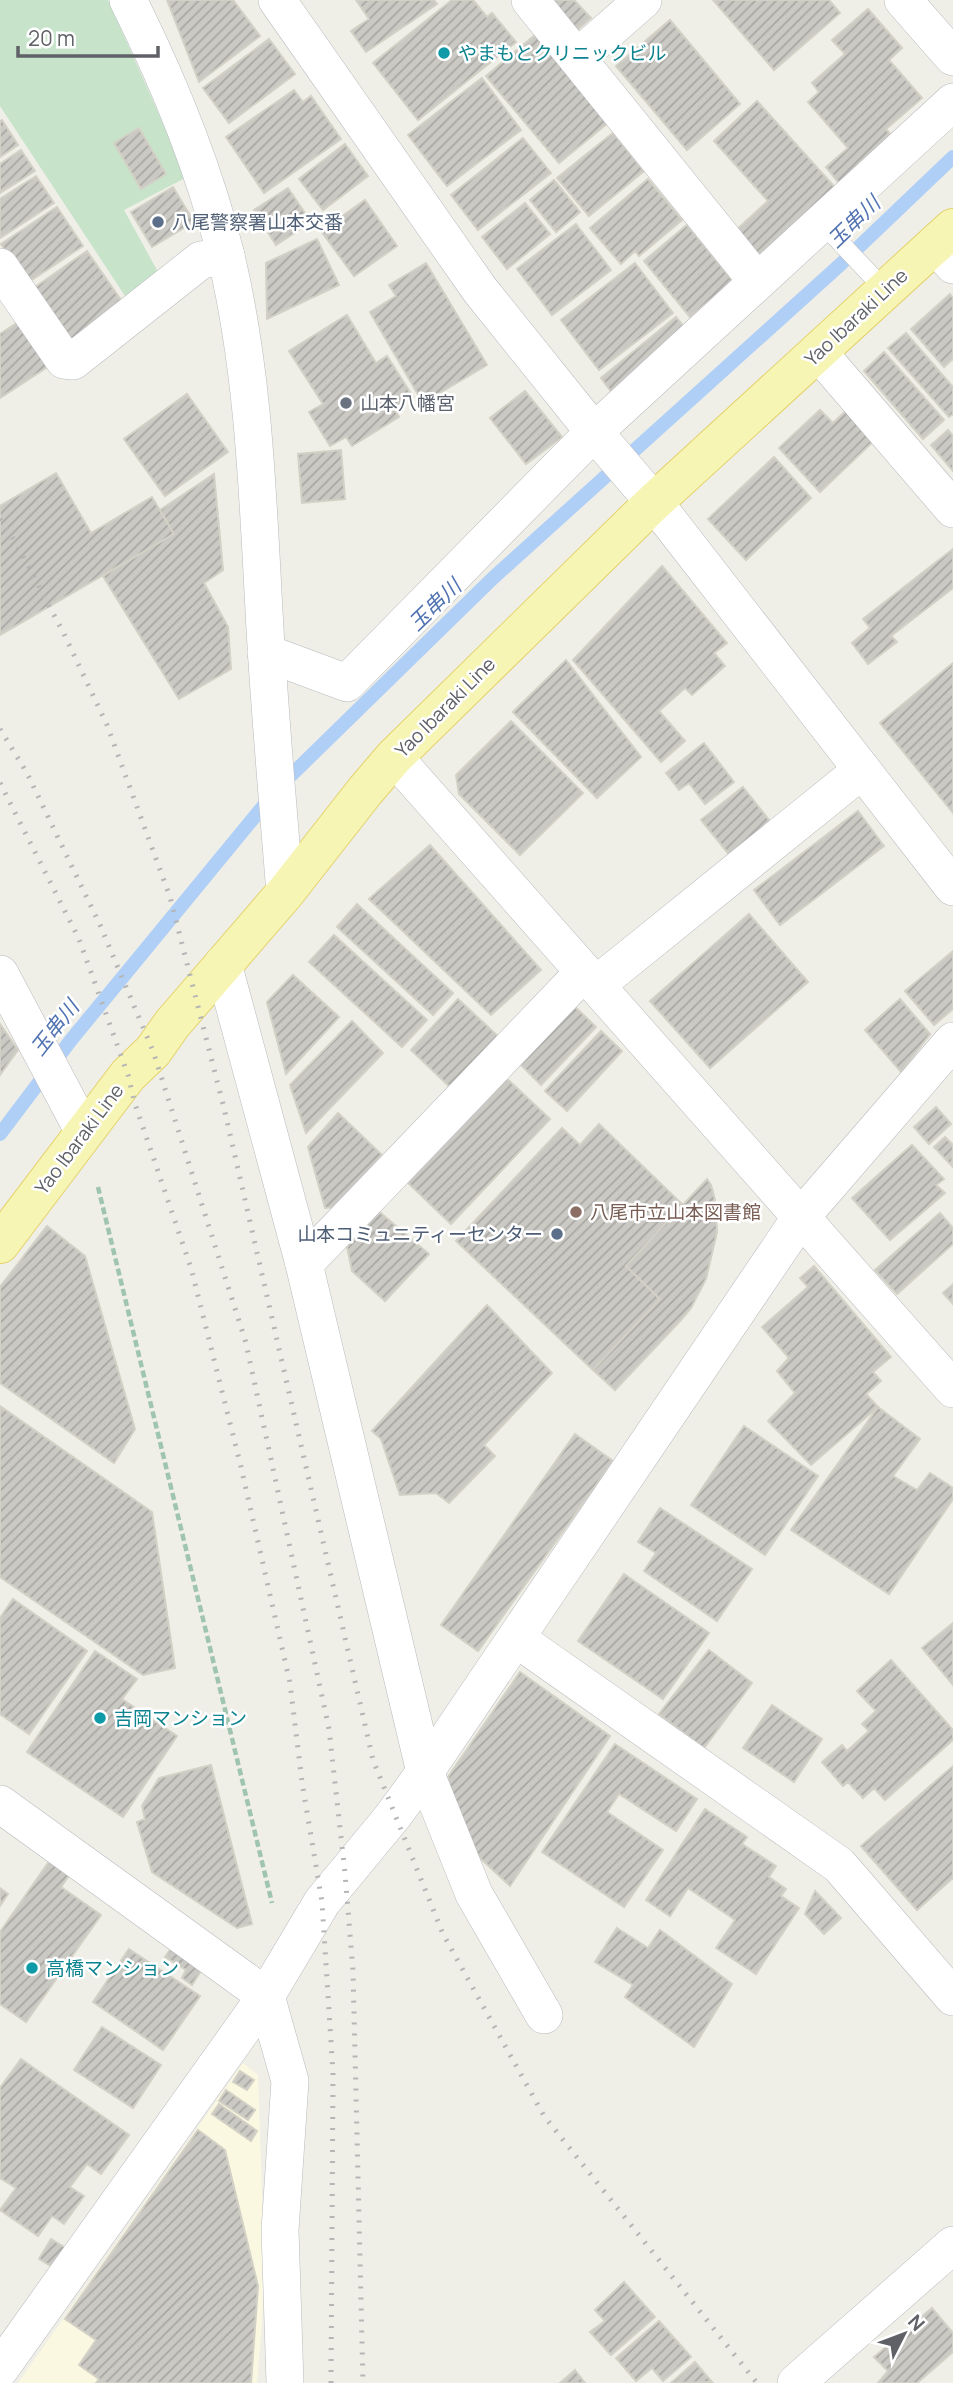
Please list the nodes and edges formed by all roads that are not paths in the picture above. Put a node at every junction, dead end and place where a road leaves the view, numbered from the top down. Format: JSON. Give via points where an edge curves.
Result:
{"nodes":[{"id":1,"x":128,"y":0,"type":"edge"},
{"id":2,"x":277,"y":0,"type":"edge"},
{"id":3,"x":530,"y":0,"type":"edge"},
{"id":4,"x":643,"y":0,"type":"edge"},
{"id":5,"x":903,"y":0,"type":"edge"},
{"id":6,"x":953,"y":57,"type":"edge"},
{"id":7,"x":578,"y":58,"type":"junction"},
{"id":8,"x":953,"y":102,"type":"edge"},
{"id":9,"x":827,"y":229,"type":"junction"},
{"id":10,"x":947,"y":246,"type":"edge"},
{"id":11,"x":226,"y":256,"type":"junction"},
{"id":12,"x":0,"y":267,"type":"edge"},
{"id":13,"x":875,"y":280,"type":"junction"},
{"id":14,"x":758,"y":281,"type":"junction"},
{"id":15,"x":818,"y":352,"type":"junction"},
{"id":16,"x":599,"y":438,"type":"junction"},
{"id":17,"x":646,"y":493,"type":"junction"},
{"id":18,"x":953,"y":509,"type":"edge"},
{"id":19,"x":266,"y":653,"type":"junction"},
{"id":20,"x":394,"y":757,"type":"junction"},
{"id":21,"x":862,"y":770,"type":"junction"},
{"id":22,"x":953,"y":887,"type":"edge"},
{"id":23,"x":285,"y":893,"type":"junction"},
{"id":24,"x":223,"y":964,"type":"junction"},
{"id":25,"x":0,"y":974,"type":"edge"},
{"id":26,"x":590,"y":978,"type":"junction"},
{"id":27,"x":953,"y":1041,"type":"edge"},
{"id":28,"x":84,"y":1132,"type":"junction"},
{"id":29,"x":801,"y":1217,"type":"junction"},
{"id":30,"x":0,"y":1244,"type":"edge"},
{"id":31,"x":304,"y":1264,"type":"junction"},
{"id":32,"x":953,"y":1389,"type":"edge"},
{"id":33,"x":517,"y":1639,"type":"junction"},
{"id":34,"x":425,"y":1772,"type":"junction"},
{"id":35,"x":0,"y":1804,"type":"edge"},
{"id":36,"x":266,"y":1996,"type":"junction"},
{"id":37,"x":953,"y":1997,"type":"edge"},
{"id":38,"x":544,"y":2015,"type":"dead end"},
{"id":39,"x":947,"y":2261,"type":"edge"},
{"id":40,"x":12,"y":2328,"type":"edge"},
{"id":41,"x":0,"y":2369,"type":"edge"},
{"id":42,"x":285,"y":2383,"type":"edge"},
{"id":43,"x":796,"y":2383,"type":"edge"}],
"edges":[{"from":1,"to":11,"type":"street","via":[[184,123]]},
{"from":2,"to":16,"type":"street","via":[[480,290]]},
{"from":3,"to":7,"type":"street"},
{"from":4,"to":7,"type":"street"},
{"from":5,"to":6,"type":"street"},
{"from":7,"to":14,"type":"street"},
{"from":8,"to":9,"type":"street"},
{"from":9,"to":13,"type":"lane"},
{"from":9,"to":14,"type":"street"},
{"from":10,"to":13,"type":"main road","name":"Yao Ibaraki Line"},
{"from":11,"to":12,"type":"street","via":[[201,260],[73,361],[64,360]]},
{"from":11,"to":19,"type":"street","via":[[247,383]]},
{"from":13,"to":15,"type":"main road","name":"Yao Ibaraki Line"},
{"from":14,"to":16,"type":"street"},
{"from":15,"to":17,"type":"main road","name":"Yao Ibaraki Line"},
{"from":15,"to":18,"type":"street"},
{"from":16,"to":17,"type":"street"},
{"from":16,"to":19,"type":"street","via":[[347,683]]},
{"from":17,"to":20,"type":"main road","name":"Yao Ibaraki Line"},
{"from":17,"to":21,"type":"street"},
{"from":19,"to":23,"type":"street"},
{"from":20,"to":23,"type":"main road","name":"Yao Ibaraki Line"},
{"from":20,"to":26,"type":"street"},
{"from":21,"to":22,"type":"street"},
{"from":21,"to":26,"type":"street"},
{"from":23,"to":24,"type":"main road","name":"Yao Ibaraki Line"},
{"from":24,"to":28,"type":"main road","name":"Yao Ibaraki Line"},
{"from":24,"to":31,"type":"street"},
{"from":25,"to":28,"type":"street"},
{"from":26,"to":29,"type":"street"},
{"from":26,"to":31,"type":"street"},
{"from":27,"to":29,"type":"street"},
{"from":28,"to":30,"type":"main road","name":"Yao Ibaraki Line"},
{"from":29,"to":32,"type":"street"},
{"from":29,"to":33,"type":"street"},
{"from":31,"to":34,"type":"street"},
{"from":33,"to":34,"type":"street"},
{"from":33,"to":37,"type":"street","via":[[839,1865]]},
{"from":34,"to":36,"type":"street","via":[[322,1902]]},
{"from":34,"to":38,"type":"street","via":[[474,1894]]},
{"from":35,"to":36,"type":"street"},
{"from":36,"to":40,"type":"street"},
{"from":36,"to":42,"type":"street","via":[[290,2081],[280,2230]]},
{"from":39,"to":43,"type":"street"},
{"from":40,"to":41,"type":"street"}]}
